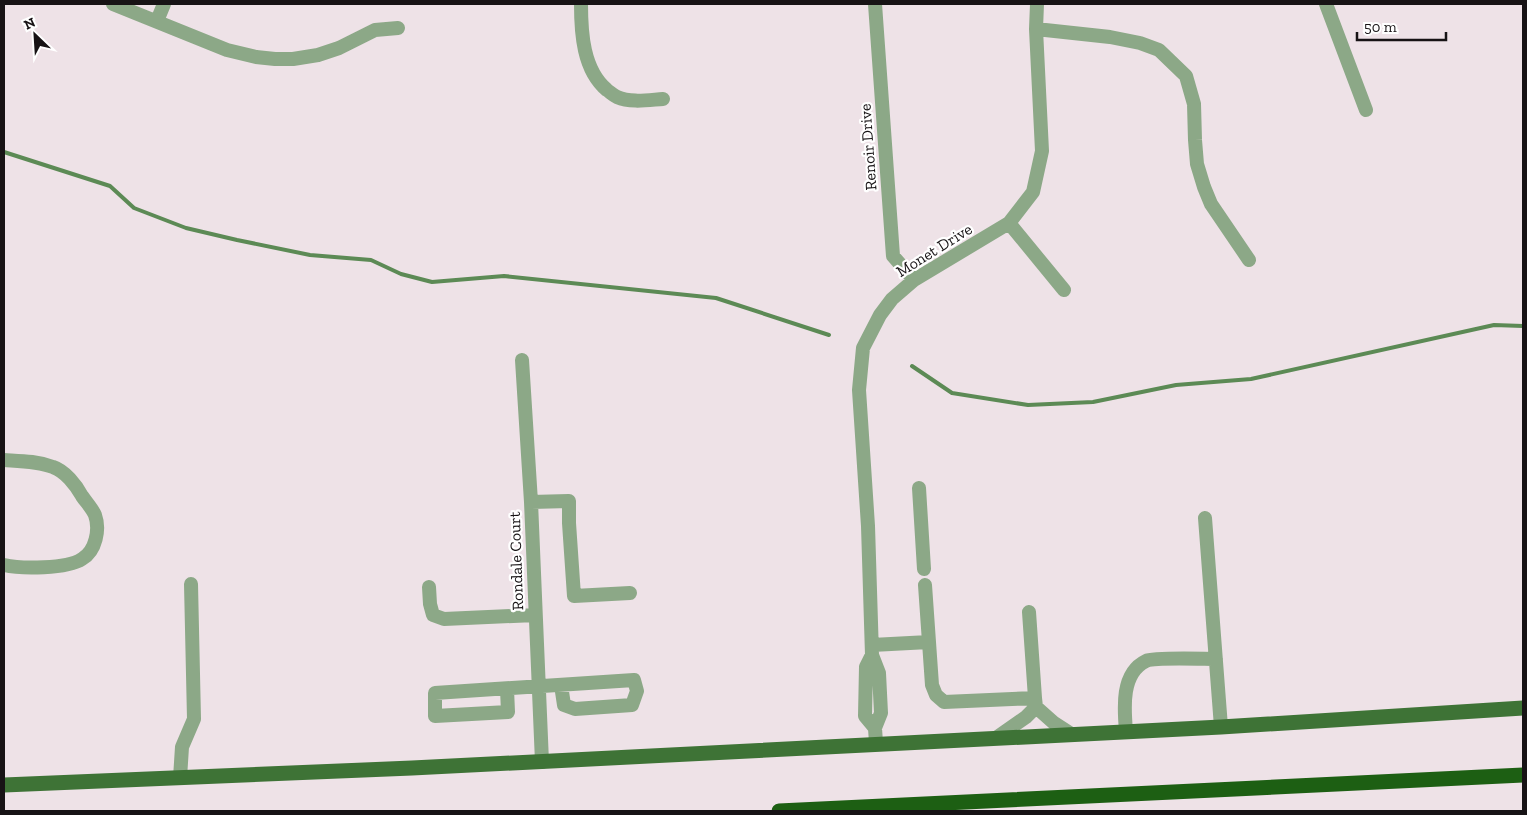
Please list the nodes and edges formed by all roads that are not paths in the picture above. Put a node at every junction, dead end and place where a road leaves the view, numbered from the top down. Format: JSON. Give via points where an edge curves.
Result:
{"nodes":[{"id":1,"x":113,"y":4,"type":"edge"},
{"id":2,"x":164,"y":4,"type":"edge"},
{"id":3,"x":581,"y":4,"type":"edge"},
{"id":4,"x":875,"y":4,"type":"edge"},
{"id":5,"x":1037,"y":4,"type":"edge"},
{"id":6,"x":1326,"y":4,"type":"edge"},
{"id":7,"x":157,"y":21,"type":"junction"},
{"id":8,"x":398,"y":28,"type":"dead end"},
{"id":9,"x":1036,"y":29,"type":"junction"},
{"id":10,"x":663,"y":98,"type":"dead end"},
{"id":11,"x":1366,"y":110,"type":"dead end"},
{"id":12,"x":1009,"y":223,"type":"junction"},
{"id":13,"x":1249,"y":260,"type":"dead end"},
{"id":14,"x":914,"y":280,"type":"junction"},
{"id":15,"x":1064,"y":290,"type":"dead end"},
{"id":16,"x":522,"y":360,"type":"dead end"},
{"id":17,"x":4,"y":460,"type":"edge"},
{"id":18,"x":919,"y":488,"type":"dead end"},
{"id":19,"x":531,"y":502,"type":"junction"},
{"id":20,"x":1205,"y":518,"type":"dead end"},
{"id":21,"x":4,"y":565,"type":"edge"},
{"id":22,"x":924,"y":569,"type":"dead end"},
{"id":23,"x":191,"y":584,"type":"dead end"},
{"id":24,"x":925,"y":584,"type":"dead end"},
{"id":25,"x":429,"y":587,"type":"dead end"},
{"id":26,"x":630,"y":594,"type":"dead end"},
{"id":27,"x":1029,"y":612,"type":"dead end"},
{"id":28,"x":536,"y":615,"type":"junction"},
{"id":29,"x":929,"y":642,"type":"junction"},
{"id":30,"x":872,"y":650,"type":"junction"},
{"id":31,"x":1216,"y":659,"type":"junction"},
{"id":32,"x":561,"y":685,"type":"junction"},
{"id":33,"x":539,"y":687,"type":"junction"},
{"id":34,"x":507,"y":688,"type":"junction"},
{"id":35,"x":1036,"y":702,"type":"junction"},
{"id":36,"x":1523,"y":708,"type":"edge"},
{"id":37,"x":1221,"y":727,"type":"junction"},
{"id":38,"x":1126,"y":731,"type":"junction"},
{"id":39,"x":1071,"y":734,"type":"junction"},
{"id":40,"x":876,"y":736,"type":"junction"},
{"id":41,"x":996,"y":738,"type":"junction"},
{"id":42,"x":542,"y":762,"type":"junction"},
{"id":43,"x":1523,"y":775,"type":"edge"},
{"id":44,"x":180,"y":778,"type":"junction"},
{"id":45,"x":4,"y":785,"type":"edge"},
{"id":46,"x":780,"y":811,"type":"edge"}],
"edges":[{"from":1,"to":7,"type":"street"},
{"from":2,"to":7,"type":"street"},
{"from":3,"to":10,"type":"street","via":[[581,28],[588,63],[599,83],[616,97],[638,101]]},
{"from":4,"to":14,"type":"street","name":"Renoir Drive","via":[[894,256]]},
{"from":5,"to":9,"type":"street","name":"Monet Drive"},
{"from":6,"to":11,"type":"street"},
{"from":7,"to":8,"type":"street","via":[[227,50],[256,57],[293,59],[339,48],[375,30]]},
{"from":9,"to":12,"type":"street","name":"Monet Drive","via":[[1042,151],[1033,192]]},
{"from":9,"to":13,"type":"street","via":[[1140,42],[1159,50],[1186,76],[1194,104],[1197,164],[1204,187],[1211,204]]},
{"from":12,"to":14,"type":"street","name":"Monet Drive"},
{"from":12,"to":15,"type":"street"},
{"from":14,"to":30,"type":"street","name":"Monet Drive","via":[[887,305],[863,348],[859,390]]},
{"from":16,"to":19,"type":"street","name":"Rondale Court"},
{"from":17,"to":21,"type":"street","via":[[55,468],[76,485],[95,514],[96,525],[93,549],[81,561],[51,567],[15,568]]},
{"from":18,"to":22,"type":"street"},
{"from":19,"to":26,"type":"street","via":[[570,501],[574,596]]},
{"from":19,"to":28,"type":"street","name":"Rondale Court"},
{"from":20,"to":31,"type":"street"},
{"from":23,"to":44,"type":"street","via":[[194,719],[182,747]]},
{"from":24,"to":29,"type":"street"},
{"from":25,"to":28,"type":"street","via":[[432,615],[444,619]]},
{"from":27,"to":35,"type":"street"},
{"from":28,"to":33,"type":"street","name":"Rondale Court"},
{"from":29,"to":30,"type":"street"},
{"from":29,"to":35,"type":"street","via":[[932,685],[936,696],[944,702]]},
{"from":30,"to":40,"type":"street","name":"Monet Drive","via":[[866,667],[865,716]]},
{"from":31,"to":37,"type":"street"},
{"from":31,"to":38,"type":"street","via":[[1148,660],[1137,667],[1128,683],[1123,705]]},
{"from":32,"to":32,"type":"street","via":[[564,706],[575,709],[632,705],[637,691],[634,680]]},
{"from":32,"to":33,"type":"street"},
{"from":33,"to":34,"type":"street"},
{"from":33,"to":42,"type":"street","name":"Rondale Court"},
{"from":34,"to":34,"type":"street","via":[[434,693],[436,716],[508,712]]},
{"from":35,"to":39,"type":"street","via":[[1054,723]]},
{"from":35,"to":41,"type":"street","via":[[1026,717]]},
{"from":36,"to":37,"type":"main road"},
{"from":37,"to":38,"type":"main road"},
{"from":38,"to":39,"type":"main road"},
{"from":39,"to":41,"type":"main road"},
{"from":40,"to":41,"type":"main road"},
{"from":40,"to":42,"type":"main road"},
{"from":42,"to":44,"type":"main road"},
{"from":43,"to":46,"type":"highway"},
{"from":44,"to":45,"type":"main road"}]}
